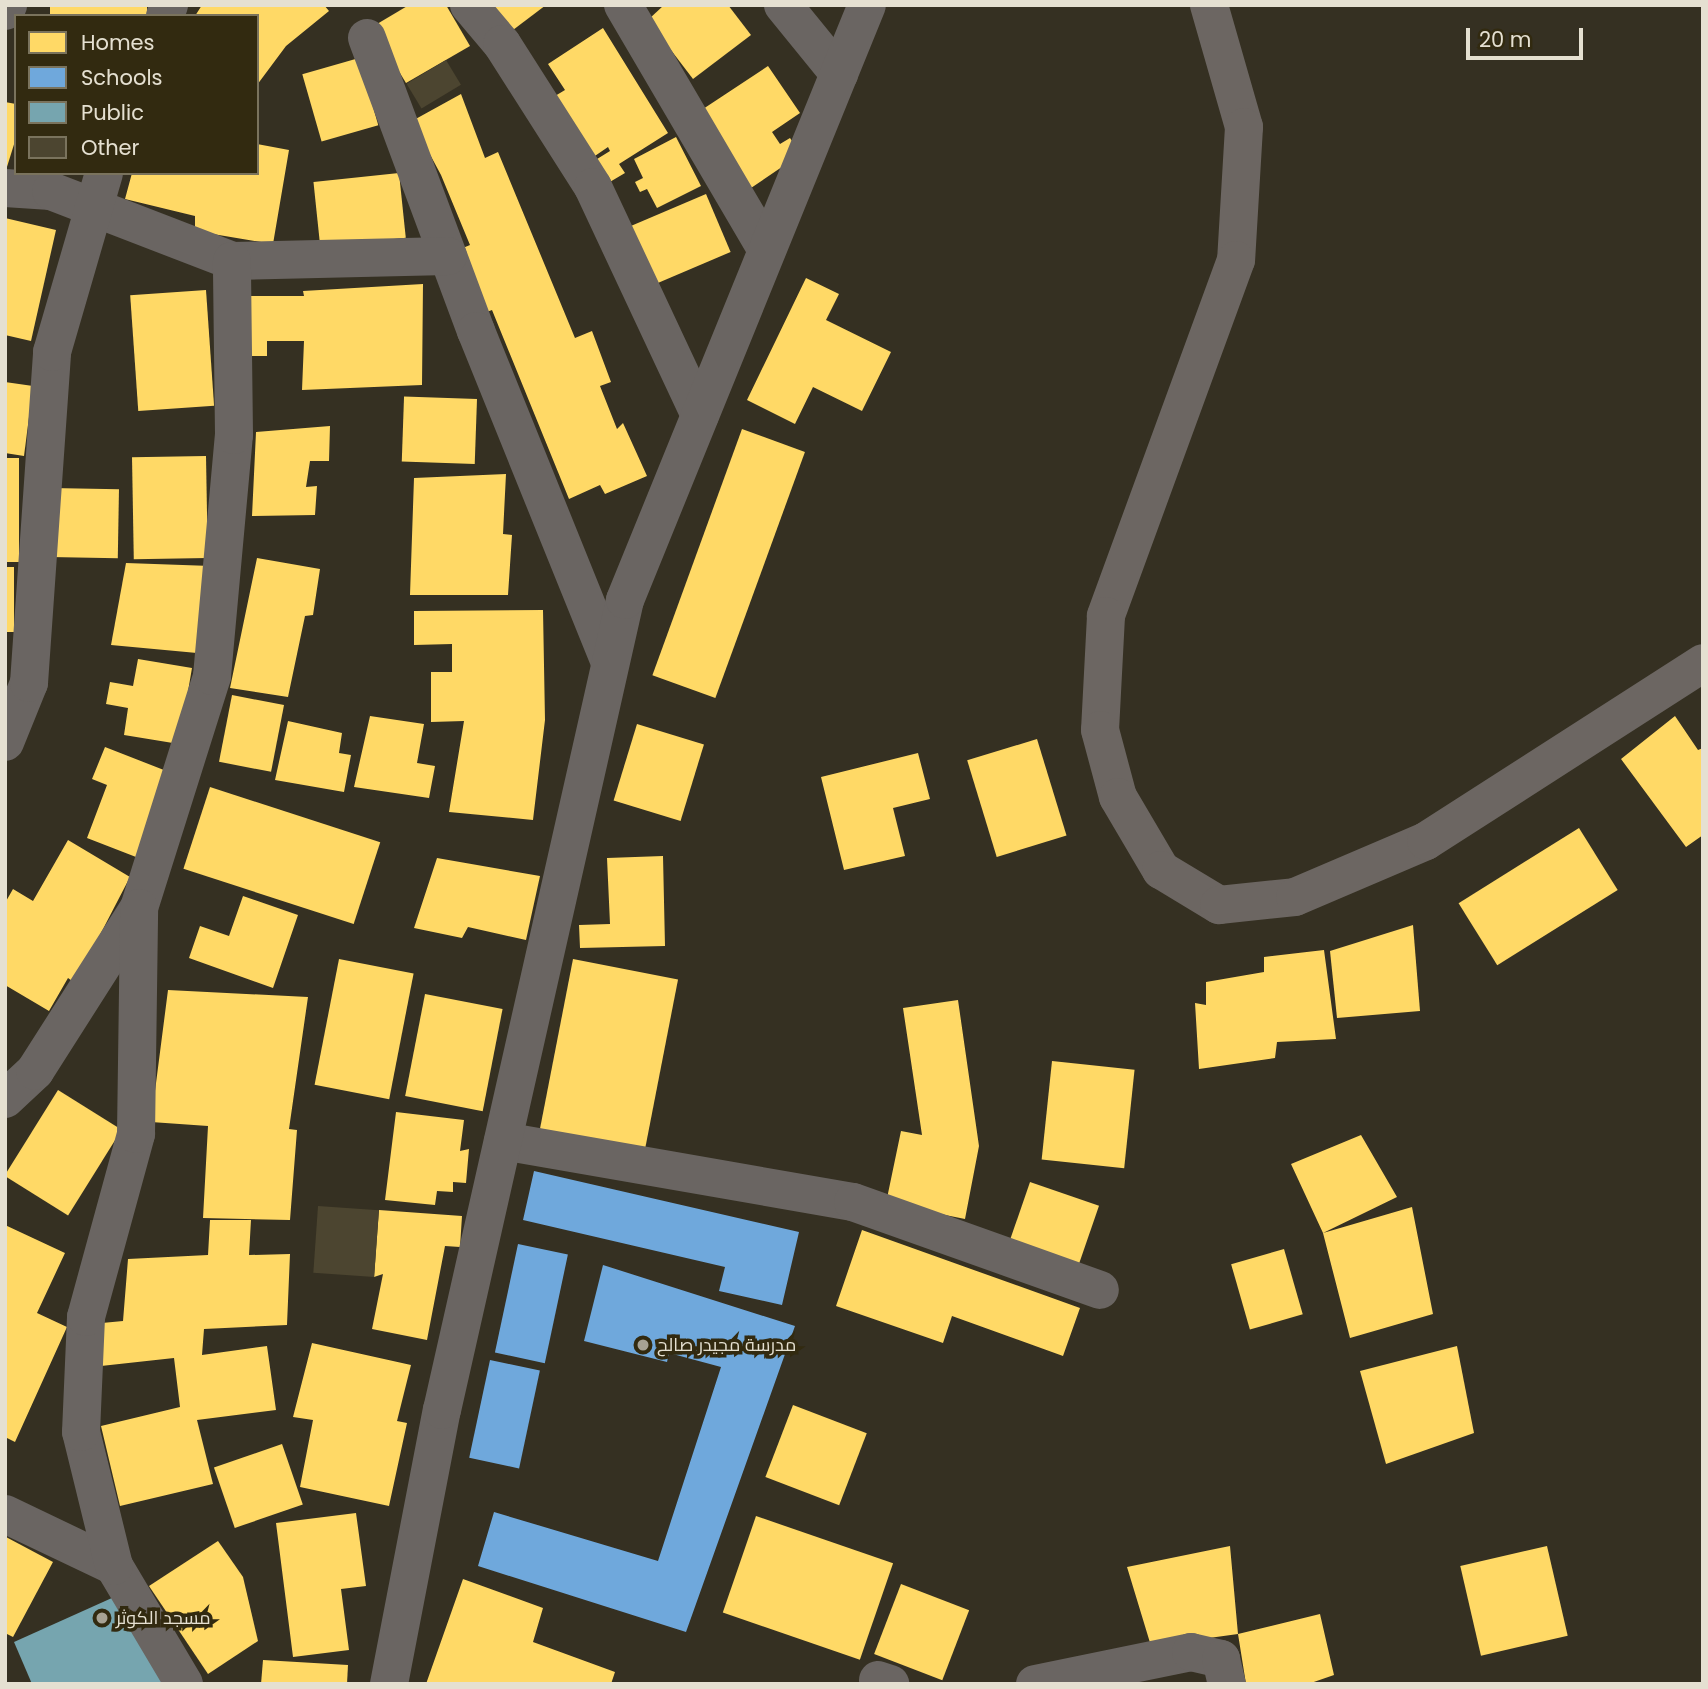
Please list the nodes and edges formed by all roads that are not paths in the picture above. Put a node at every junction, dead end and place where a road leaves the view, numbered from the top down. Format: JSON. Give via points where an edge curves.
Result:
{"nodes":[{"id":1,"x":8,"y":5,"type":"edge"},
{"id":2,"x":469,"y":5,"type":"edge"},
{"id":3,"x":623,"y":5,"type":"edge"},
{"id":4,"x":783,"y":5,"type":"edge"},
{"id":5,"x":867,"y":5,"type":"edge"},
{"id":6,"x":1209,"y":5,"type":"edge"},
{"id":7,"x":5,"y":11,"type":"edge"},
{"id":8,"x":367,"y":38,"type":"dead end"},
{"id":9,"x":839,"y":74,"type":"junction"},
{"id":10,"x":5,"y":188,"type":"edge"},
{"id":11,"x":97,"y":190,"type":"edge"},
{"id":12,"x":767,"y":250,"type":"junction"},
{"id":13,"x":448,"y":256,"type":"junction"},
{"id":14,"x":232,"y":261,"type":"junction"},
{"id":15,"x":700,"y":415,"type":"junction"},
{"id":16,"x":610,"y":662,"type":"junction"},
{"id":17,"x":1703,"y":663,"type":"edge"},
{"id":18,"x":5,"y":742,"type":"edge"},
{"id":19,"x":139,"y":908,"type":"junction"},
{"id":20,"x":5,"y":1099,"type":"edge"},
{"id":21,"x":503,"y":1141,"type":"junction"},
{"id":22,"x":1100,"y":1290,"type":"dead end"},
{"id":23,"x":5,"y":1514,"type":"edge"},
{"id":24,"x":114,"y":1566,"type":"junction"},
{"id":25,"x":184,"y":1684,"type":"edge"},
{"id":26,"x":389,"y":1684,"type":"edge"},
{"id":27,"x":1035,"y":1684,"type":"edge"},
{"id":28,"x":1227,"y":1684,"type":"edge"}],
"edges":[{"from":1,"to":7,"type":"street"},
{"from":2,"to":15,"type":"street","via":[[502,44],[593,187]]},
{"from":3,"to":12,"type":"street"},
{"from":4,"to":9,"type":"street"},
{"from":5,"to":9,"type":"street"},
{"from":6,"to":17,"type":"main road","via":[[1244,127],[1237,260],[1106,615],[1100,730],[1118,797],[1161,870],[1219,905],[1295,897],[1426,841]]},
{"from":8,"to":13,"type":"street"},
{"from":9,"to":12,"type":"street"},
{"from":10,"to":11,"type":"street"},
{"from":11,"to":14,"type":"street"},
{"from":11,"to":18,"type":"street","via":[[52,352],[29,683]]},
{"from":12,"to":15,"type":"street"},
{"from":13,"to":14,"type":"street"},
{"from":13,"to":16,"type":"street"},
{"from":14,"to":19,"type":"street","via":[[234,435],[212,676]]},
{"from":15,"to":16,"type":"street","via":[[625,600]]},
{"from":16,"to":21,"type":"street"},
{"from":19,"to":20,"type":"street","via":[[35,1071]]},
{"from":19,"to":24,"type":"street","via":[[136,1134],[86,1317],[81,1432]]},
{"from":21,"to":22,"type":"street","via":[[853,1202]]},
{"from":21,"to":26,"type":"street","via":[[442,1410]]},
{"from":23,"to":24,"type":"street"},
{"from":24,"to":25,"type":"street"},
{"from":27,"to":28,"type":"street","via":[[1191,1653],[1221,1659]]}]}
